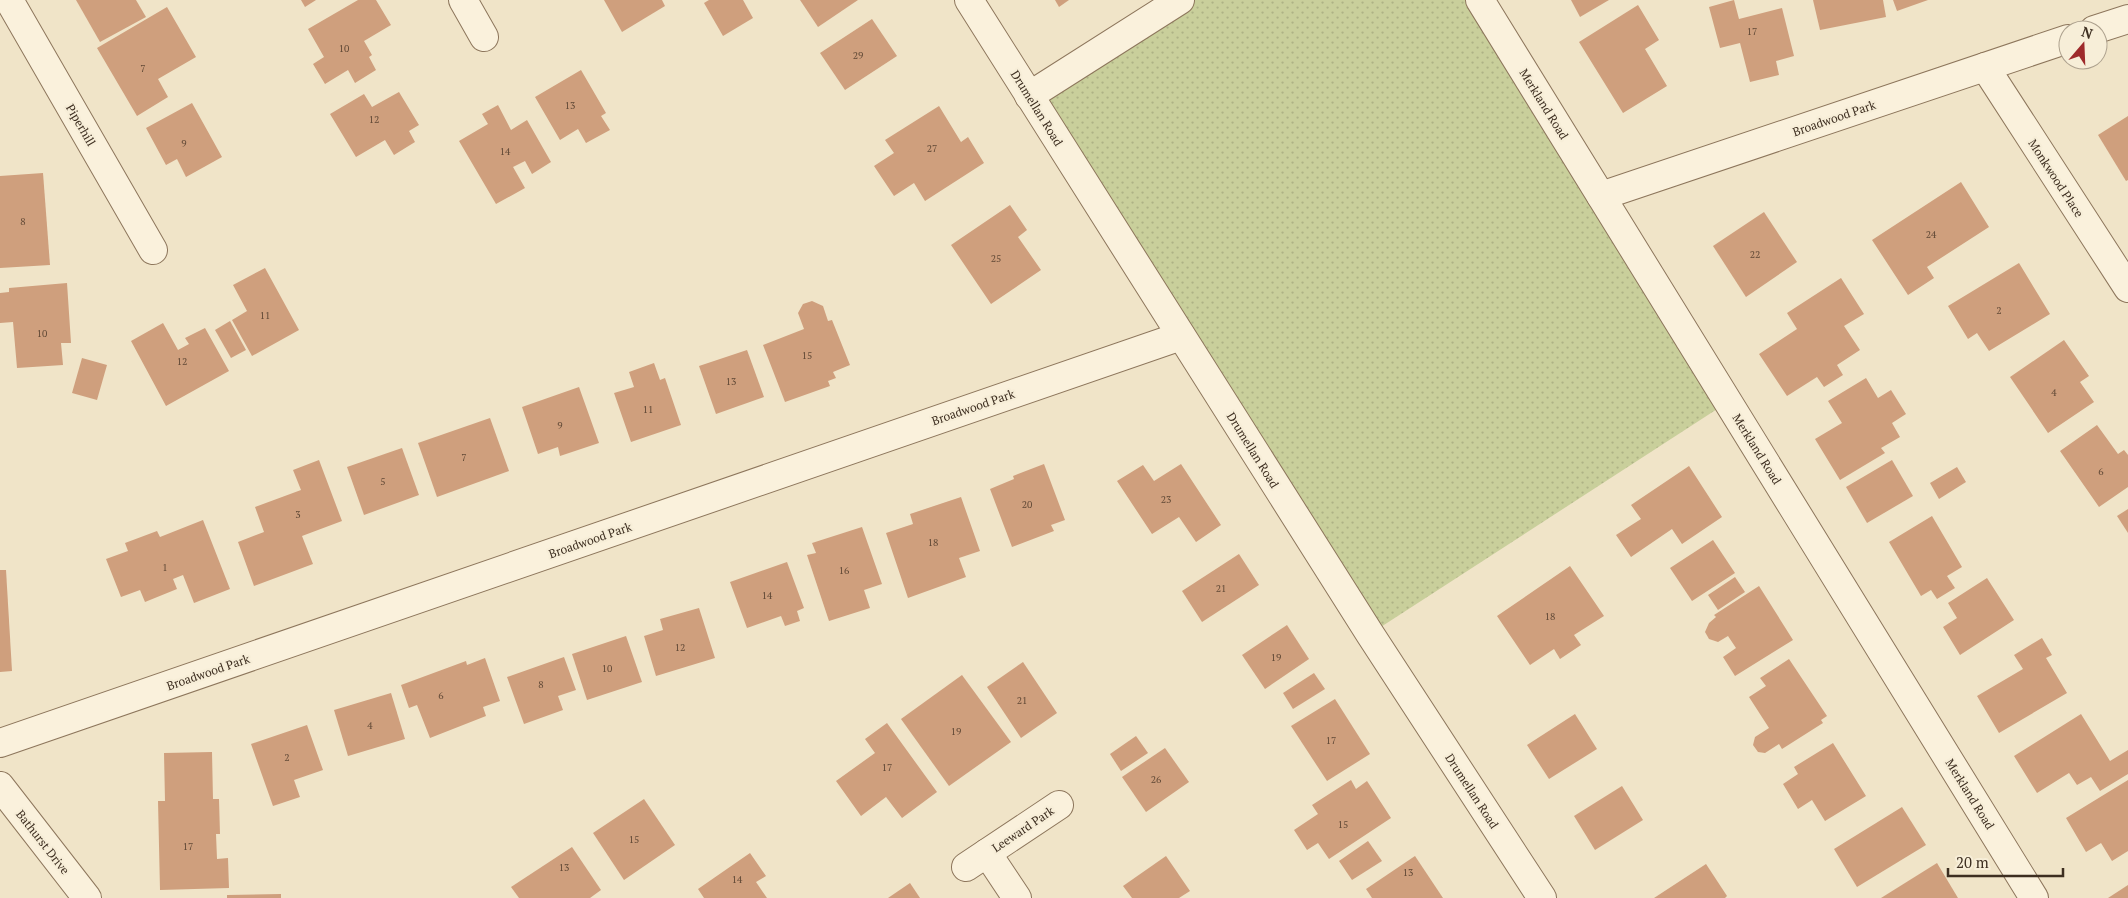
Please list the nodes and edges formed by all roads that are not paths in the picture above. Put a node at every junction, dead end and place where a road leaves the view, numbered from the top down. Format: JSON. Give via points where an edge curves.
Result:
{"nodes":[{"id":1,"x":9,"y":0,"type":"edge"},
{"id":2,"x":463,"y":0,"type":"edge"},
{"id":3,"x":969,"y":0,"type":"edge"},
{"id":4,"x":1180,"y":0,"type":"edge"},
{"id":5,"x":1480,"y":0,"type":"edge"},
{"id":6,"x":2128,"y":19,"type":"edge"},
{"id":7,"x":2108,"y":25,"type":"edge"},
{"id":8,"x":484,"y":37,"type":"dead end"},
{"id":9,"x":2058,"y":42,"type":"edge"},
{"id":10,"x":1985,"y":67,"type":"junction"},
{"id":11,"x":1029,"y":96,"type":"junction"},
{"id":12,"x":1601,"y":196,"type":"junction"},
{"id":13,"x":154,"y":250,"type":"dead end"},
{"id":14,"x":2128,"y":288,"type":"edge"},
{"id":15,"x":1181,"y":336,"type":"junction"},
{"id":16,"x":0,"y":743,"type":"edge"},
{"id":17,"x":0,"y":786,"type":"edge"},
{"id":18,"x":1059,"y":805,"type":"dead end"},
{"id":19,"x":87,"y":898,"type":"edge"},
{"id":20,"x":1017,"y":898,"type":"edge"},
{"id":21,"x":1542,"y":898,"type":"edge"},
{"id":22,"x":2034,"y":898,"type":"edge"}],
"edges":[{"from":1,"to":13,"type":"street","name":"Piperhill"},
{"from":2,"to":8,"type":"street"},
{"from":3,"to":11,"type":"street","name":"Drumellan Road"},
{"from":4,"to":11,"type":"street"},
{"from":5,"to":12,"type":"street","name":"Merkland Road"},
{"from":6,"to":7,"type":"street"},
{"from":9,"to":10,"type":"street","name":"Broadwood Park"},
{"from":10,"to":12,"type":"street","name":"Broadwood Park"},
{"from":10,"to":14,"type":"street","name":"Monkwood Place"},
{"from":11,"to":15,"type":"street","name":"Drumellan Road"},
{"from":12,"to":22,"type":"street","name":"Merkland Road"},
{"from":15,"to":16,"type":"street","name":"Broadwood Park"},
{"from":15,"to":21,"type":"street","name":"Drumellan Road"},
{"from":17,"to":19,"type":"street","name":"Bathurst Drive"},
{"from":18,"to":20,"type":"street","name":"Leeward Park","via":[[976,860]]}]}
